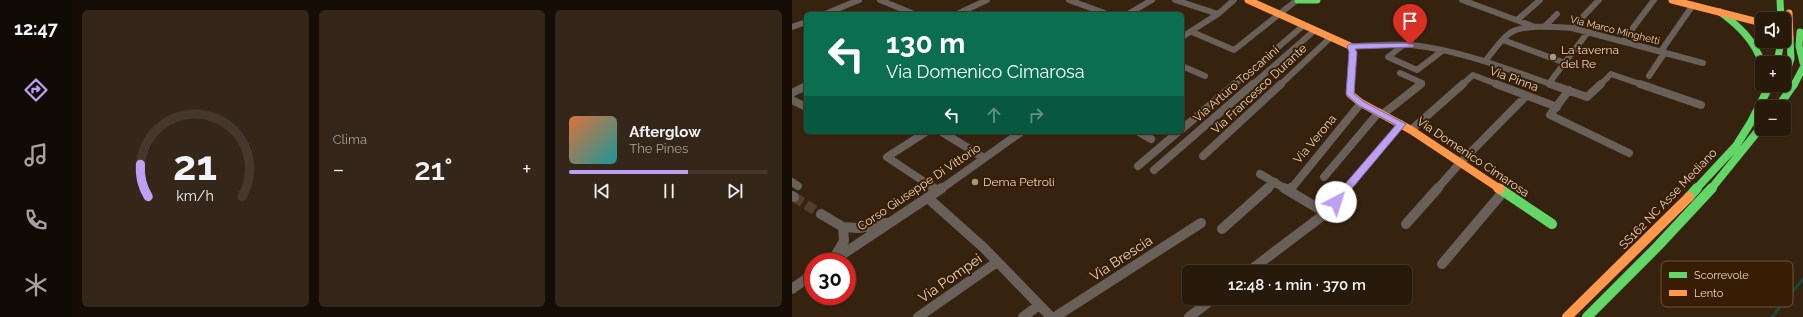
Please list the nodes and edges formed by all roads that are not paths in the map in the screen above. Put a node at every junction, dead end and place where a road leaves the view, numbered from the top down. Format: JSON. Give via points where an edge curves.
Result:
{"nodes":[{"id":1,"x":859,"y":0,"type":"edge"},
{"id":2,"x":880,"y":0,"type":"edge"},
{"id":3,"x":987,"y":0,"type":"edge"},
{"id":4,"x":1069,"y":0,"type":"edge"},
{"id":5,"x":1152,"y":0,"type":"edge"},
{"id":6,"x":1175,"y":0,"type":"edge"},
{"id":7,"x":1234,"y":0,"type":"edge"},
{"id":8,"x":1248,"y":0,"type":"edge"},
{"id":9,"x":1298,"y":0,"type":"edge"},
{"id":10,"x":1317,"y":0,"type":"edge"},
{"id":11,"x":1462,"y":0,"type":"edge"},
{"id":12,"x":1540,"y":0,"type":"edge"},
{"id":13,"x":1599,"y":0,"type":"edge"},
{"id":14,"x":1654,"y":0,"type":"edge"},
{"id":15,"x":1672,"y":0,"type":"edge"},
{"id":16,"x":1780,"y":0,"type":"edge"},
{"id":17,"x":1788,"y":0,"type":"edge"},
{"id":18,"x":1693,"y":5,"type":"junction"},
{"id":19,"x":830,"y":12,"type":"edge"},
{"id":20,"x":909,"y":12,"type":"edge"},
{"id":21,"x":961,"y":12,"type":"edge"},
{"id":22,"x":1102,"y":12,"type":"edge"},
{"id":23,"x":1131,"y":12,"type":"edge"},
{"id":24,"x":1720,"y":12,"type":"junction"},
{"id":25,"x":1783,"y":12,"type":"edge"},
{"id":26,"x":1784,"y":12,"type":"edge"},
{"id":27,"x":1218,"y":14,"type":"junction"},
{"id":28,"x":1281,"y":14,"type":"junction"},
{"id":29,"x":1557,"y":14,"type":"dead end"},
{"id":30,"x":1517,"y":20,"type":"junction"},
{"id":31,"x":1755,"y":21,"type":"edge"},
{"id":32,"x":804,"y":24,"type":"edge"},
{"id":33,"x":1304,"y":26,"type":"junction"},
{"id":34,"x":792,"y":27,"type":"edge"},
{"id":35,"x":1537,"y":27,"type":"junction"},
{"id":36,"x":1544,"y":27,"type":"junction"},
{"id":37,"x":1572,"y":28,"type":"junction"},
{"id":38,"x":1315,"y":30,"type":"junction"},
{"id":39,"x":1791,"y":30,"type":"edge"},
{"id":40,"x":1192,"y":32,"type":"junction"},
{"id":41,"x":1588,"y":32,"type":"junction"},
{"id":42,"x":1802,"y":33,"type":"edge"},
{"id":43,"x":1184,"y":36,"type":"edge"},
{"id":44,"x":1330,"y":38,"type":"junction"},
{"id":45,"x":1503,"y":40,"type":"junction"},
{"id":46,"x":1623,"y":41,"type":"junction"},
{"id":47,"x":1350,"y":46,"type":"junction"},
{"id":48,"x":1402,"y":46,"type":"junction"},
{"id":49,"x":1442,"y":51,"type":"junction"},
{"id":50,"x":1663,"y":52,"type":"junction"},
{"id":51,"x":1759,"y":56,"type":"edge"},
{"id":52,"x":1485,"y":61,"type":"junction"},
{"id":53,"x":1566,"y":63,"type":"junction"},
{"id":54,"x":1703,"y":63,"type":"dead end"},
{"id":55,"x":1803,"y":63,"type":"edge"},
{"id":56,"x":1184,"y":67,"type":"edge"},
{"id":57,"x":1803,"y":68,"type":"edge"},
{"id":58,"x":1400,"y":73,"type":"dead end"},
{"id":59,"x":1205,"y":76,"type":"dead end"},
{"id":60,"x":1649,"y":76,"type":"dead end"},
{"id":61,"x":1550,"y":82,"type":"junction"},
{"id":62,"x":804,"y":87,"type":"edge"},
{"id":63,"x":1569,"y":90,"type":"junction"},
{"id":64,"x":1762,"y":92,"type":"edge"},
{"id":65,"x":1766,"y":92,"type":"edge"},
{"id":66,"x":792,"y":93,"type":"edge"},
{"id":67,"x":1526,"y":96,"type":"junction"},
{"id":68,"x":792,"y":100,"type":"edge"},
{"id":69,"x":1783,"y":100,"type":"edge"},
{"id":70,"x":1361,"y":103,"type":"junction"},
{"id":71,"x":804,"y":105,"type":"edge"},
{"id":72,"x":1701,"y":105,"type":"dead end"},
{"id":73,"x":1557,"y":107,"type":"junction"},
{"id":74,"x":1381,"y":113,"type":"junction"},
{"id":75,"x":1754,"y":116,"type":"junction"},
{"id":76,"x":1401,"y":124,"type":"junction"},
{"id":77,"x":1184,"y":127,"type":"edge"},
{"id":78,"x":1411,"y":130,"type":"junction"},
{"id":79,"x":923,"y":134,"type":"edge"},
{"id":80,"x":945,"y":134,"type":"edge"},
{"id":81,"x":1018,"y":134,"type":"edge"},
{"id":82,"x":1142,"y":134,"type":"edge"},
{"id":83,"x":1176,"y":134,"type":"edge"},
{"id":84,"x":1755,"y":136,"type":"edge"},
{"id":85,"x":1151,"y":139,"type":"dead end"},
{"id":86,"x":1629,"y":154,"type":"dead end"},
{"id":87,"x":1203,"y":156,"type":"dead end"},
{"id":88,"x":984,"y":158,"type":"junction"},
{"id":89,"x":1460,"y":163,"type":"junction"},
{"id":90,"x":1138,"y":166,"type":"dead end"},
{"id":91,"x":1154,"y":170,"type":"dead end"},
{"id":92,"x":1260,"y":174,"type":"dead end"},
{"id":93,"x":1324,"y":177,"type":"dead end"},
{"id":94,"x":1275,"y":182,"type":"junction"},
{"id":95,"x":938,"y":191,"type":"junction"},
{"id":96,"x":1289,"y":191,"type":"junction"},
{"id":97,"x":1502,"y":192,"type":"junction"},
{"id":98,"x":928,"y":198,"type":"junction"},
{"id":99,"x":1326,"y":212,"type":"junction"},
{"id":100,"x":822,"y":214,"type":"tunnel mouth"},
{"id":101,"x":890,"y":222,"type":"junction"},
{"id":102,"x":1201,"y":223,"type":"dead end"},
{"id":103,"x":1406,"y":224,"type":"dead end"},
{"id":104,"x":1552,"y":224,"type":"dead end"},
{"id":105,"x":843,"y":227,"type":"junction"},
{"id":106,"x":1222,"y":229,"type":"dead end"},
{"id":107,"x":839,"y":253,"type":"edge"},
{"id":108,"x":844,"y":253,"type":"edge"},
{"id":109,"x":997,"y":262,"type":"junction"},
{"id":110,"x":1442,"y":264,"type":"dead end"},
{"id":111,"x":1257,"y":265,"type":"edge"},
{"id":112,"x":804,"y":280,"type":"edge"},
{"id":113,"x":792,"y":289,"type":"edge"},
{"id":114,"x":1039,"y":305,"type":"junction"},
{"id":115,"x":1205,"y":305,"type":"edge"},
{"id":116,"x":918,"y":317,"type":"edge"},
{"id":117,"x":1023,"y":317,"type":"edge"},
{"id":118,"x":1051,"y":317,"type":"edge"},
{"id":119,"x":1056,"y":317,"type":"edge"},
{"id":120,"x":1189,"y":317,"type":"edge"},
{"id":121,"x":1566,"y":317,"type":"edge"},
{"id":122,"x":1587,"y":317,"type":"edge"}],
"edges":[{"from":1,"to":19,"type":"street"},
{"from":2,"to":20,"type":"street"},
{"from":3,"to":21,"type":"street"},
{"from":4,"to":22,"type":"street"},
{"from":5,"to":23,"type":"street"},
{"from":6,"to":27,"type":"street"},
{"from":7,"to":27,"type":"street"},
{"from":8,"to":28,"type":"main road"},
{"from":9,"to":10,"type":"main road"},
{"from":9,"to":28,"type":"street"},
{"from":11,"to":30,"type":"street"},
{"from":12,"to":30,"type":"street"},
{"from":13,"to":37,"type":"street"},
{"from":14,"to":46,"type":"street"},
{"from":15,"to":18,"type":"main road"},
{"from":16,"to":25,"type":"main road"},
{"from":17,"to":26,"type":"main road"},
{"from":18,"to":24,"type":"main road"},
{"from":18,"to":50,"type":"street"},
{"from":24,"to":31,"type":"main road"},
{"from":24,"to":51,"type":"main road","via":[[1741,29],[1755,45]]},
{"from":27,"to":40,"type":"street"},
{"from":28,"to":33,"type":"main road"},
{"from":28,"to":40,"type":"street","via":[[1234,50]]},
{"from":29,"to":36,"type":"street"},
{"from":30,"to":35,"type":"street"},
{"from":32,"to":34,"type":"street"},
{"from":33,"to":38,"type":"main road"},
{"from":33,"to":77,"type":"street"},
{"from":35,"to":36,"type":"street","name":"Via Marco Minghetti"},
{"from":35,"to":45,"type":"street","name":"Via Marco Minghetti","via":[[1513,31]]},
{"from":36,"to":37,"type":"street","name":"Via Marco Minghetti"},
{"from":37,"to":41,"type":"street","name":"Via Marco Minghetti"},
{"from":38,"to":44,"type":"main road"},
{"from":38,"to":91,"type":"street","name":"Via Arturo Toscanini"},
{"from":39,"to":42,"type":"main road"},
{"from":40,"to":43,"type":"street"},
{"from":41,"to":46,"type":"street","name":"Via Marco Minghetti"},
{"from":41,"to":53,"type":"street"},
{"from":42,"to":55,"type":"main road","via":[[1799,46]]},
{"from":44,"to":47,"type":"main road"},
{"from":44,"to":87,"type":"street","name":"Via Francesco Durante"},
{"from":45,"to":52,"type":"street","name":"Via Marco Minghetti"},
{"from":45,"to":53,"type":"street"},
{"from":46,"to":50,"type":"street","name":"Via Marco Minghetti"},
{"from":47,"to":48,"type":"street"},
{"from":47,"to":70,"type":"main road","name":"Via Domenico Cimarosa","via":[[1353,52],[1350,94]]},
{"from":48,"to":49,"type":"street"},
{"from":48,"to":49,"type":"street","via":[[1388,57],[1417,70]]},
{"from":49,"to":52,"type":"street"},
{"from":50,"to":54,"type":"street","name":"Via Marco Minghetti"},
{"from":50,"to":60,"type":"street"},
{"from":52,"to":61,"type":"street"},
{"from":53,"to":61,"type":"street"},
{"from":56,"to":59,"type":"street"},
{"from":57,"to":69,"type":"main road"},
{"from":58,"to":74,"type":"street","via":[[1422,83]]},
{"from":61,"to":63,"type":"street"},
{"from":62,"to":66,"type":"street"},
{"from":63,"to":72,"type":"street","via":[[1587,96],[1611,74]]},
{"from":63,"to":73,"type":"street"},
{"from":64,"to":75,"type":"main road"},
{"from":65,"to":75,"type":"main road","name":"SS162 NC Asse Mediano"},
{"from":67,"to":73,"type":"street","name":"Via Pinna"},
{"from":67,"to":78,"type":"street","name":"Via Pinna","via":[[1473,75]]},
{"from":67,"to":89,"type":"street"},
{"from":68,"to":71,"type":"street"},
{"from":70,"to":74,"type":"main road","name":"Via Domenico Cimarosa"},
{"from":70,"to":96,"type":"street","name":"Via Verona"},
{"from":73,"to":86,"type":"street","via":[[1550,115]]},
{"from":74,"to":76,"type":"main road","name":"Via Domenico Cimarosa"},
{"from":74,"to":93,"type":"street"},
{"from":75,"to":121,"type":"main road","name":"SS162 NC Asse Mediano","via":[[1736,146],[1694,192]]},
{"from":76,"to":78,"type":"main road","name":"Via Domenico Cimarosa"},
{"from":76,"to":99,"type":"street"},
{"from":78,"to":89,"type":"main road","name":"Via Domenico Cimarosa"},
{"from":79,"to":95,"type":"street","via":[[887,157]]},
{"from":80,"to":88,"type":"street"},
{"from":81,"to":88,"type":"street","name":"Corso Giuseppe Di Vittorio"},
{"from":82,"to":85,"type":"street"},
{"from":83,"to":90,"type":"street"},
{"from":84,"to":122,"type":"main road","name":"SS162 NC Asse Mediano","via":[[1705,198]]},
{"from":88,"to":95,"type":"street","name":"Corso Giuseppe Di Vittorio"},
{"from":89,"to":97,"type":"main road","name":"Via Domenico Cimarosa"},
{"from":89,"to":103,"type":"street"},
{"from":92,"to":94,"type":"street"},
{"from":94,"to":96,"type":"street"},
{"from":94,"to":106,"type":"street"},
{"from":95,"to":98,"type":"street","name":"Corso Giuseppe Di Vittorio"},
{"from":96,"to":99,"type":"street"},
{"from":97,"to":104,"type":"main road","name":"Via Domenico Cimarosa"},
{"from":97,"to":110,"type":"street"},
{"from":98,"to":101,"type":"street","name":"Corso Giuseppe Di Vittorio"},
{"from":98,"to":109,"type":"street"},
{"from":99,"to":111,"type":"street"},
{"from":100,"to":105,"type":"street"},
{"from":101,"to":105,"type":"street","via":[[872,226]]},
{"from":101,"to":108,"type":"street","name":"Corso Giuseppe Di Vittorio"},
{"from":102,"to":119,"type":"street","name":"Via Brescia"},
{"from":105,"to":107,"type":"street","via":[[844,241]]},
{"from":109,"to":114,"type":"street"},
{"from":109,"to":116,"type":"street","name":"Via Pompei"},
{"from":112,"to":113,"type":"street"},
{"from":114,"to":117,"type":"street"},
{"from":114,"to":118,"type":"street"},
{"from":115,"to":120,"type":"street"}]}
